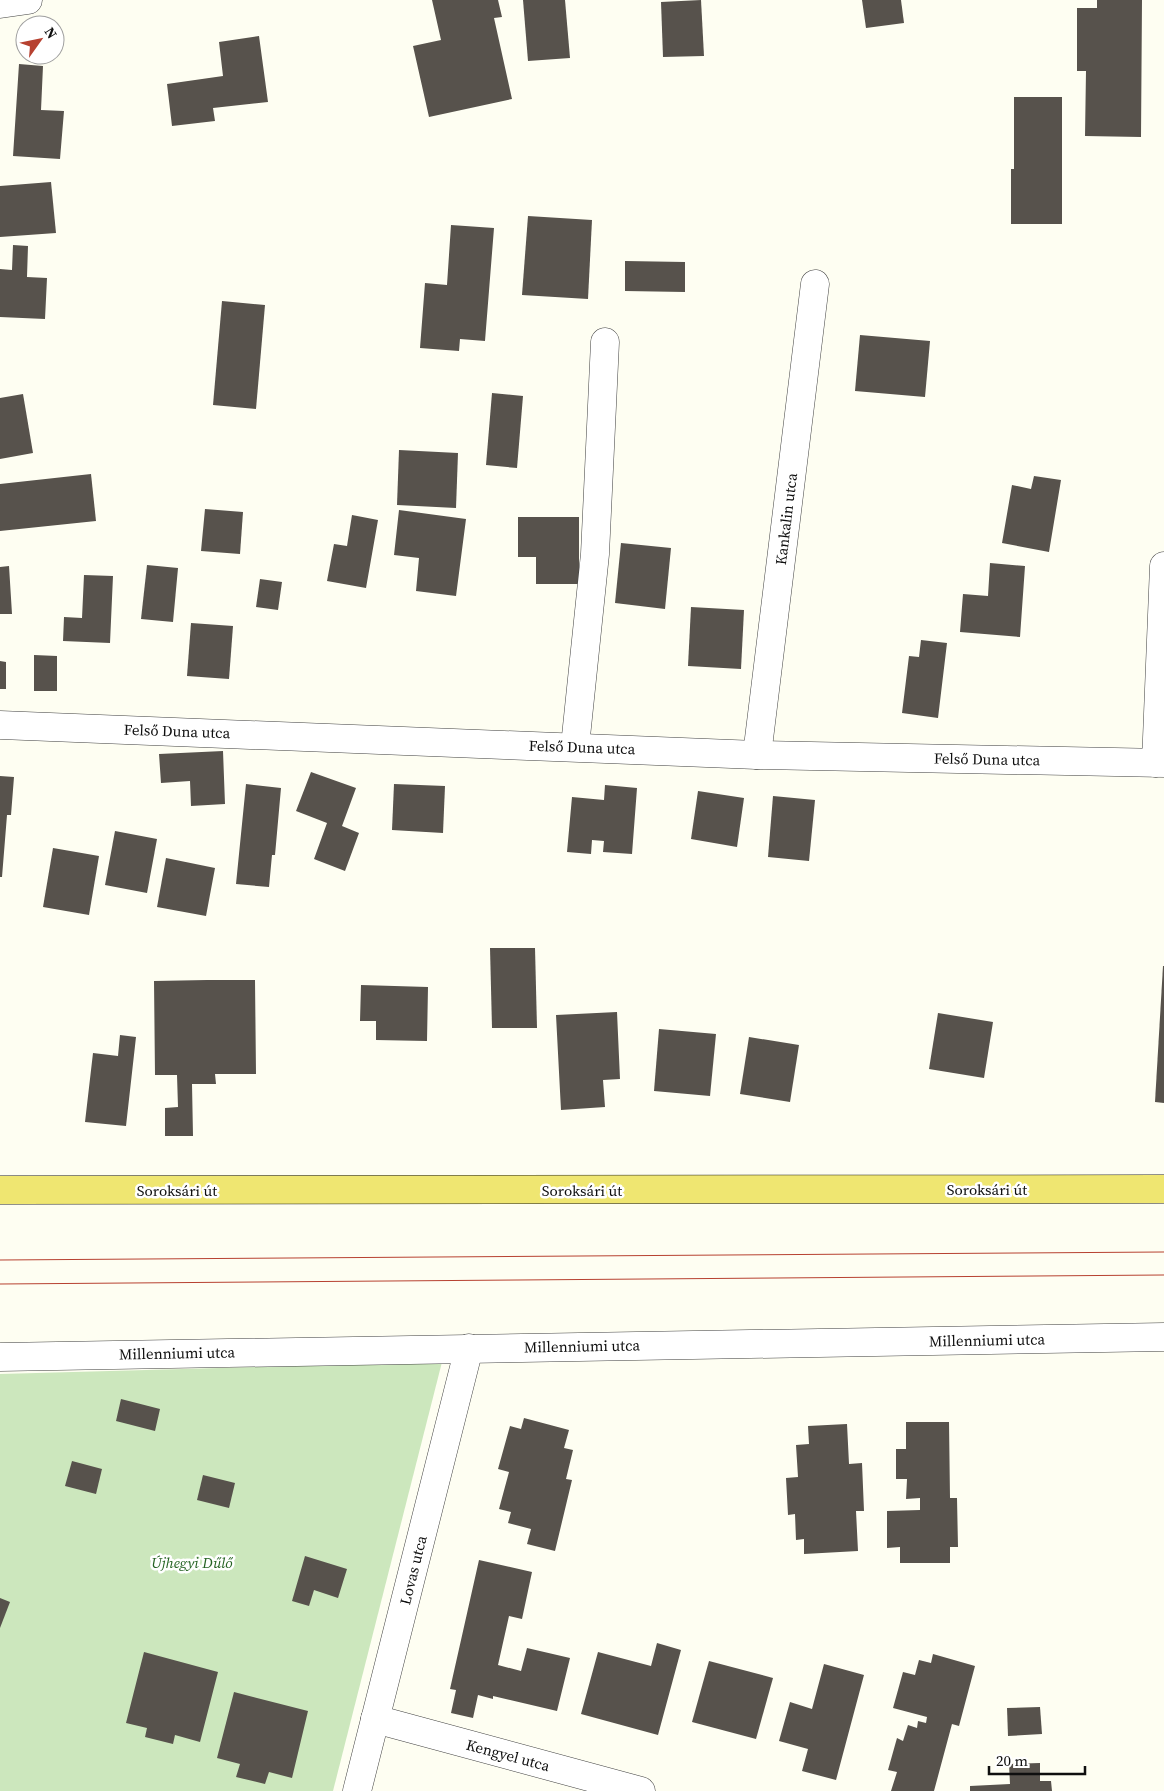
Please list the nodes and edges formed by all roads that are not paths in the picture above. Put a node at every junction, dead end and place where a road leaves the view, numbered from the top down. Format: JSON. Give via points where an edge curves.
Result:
{"nodes":[{"id":1,"x":28,"y":0,"type":"edge"},
{"id":2,"x":0,"y":4,"type":"edge"},
{"id":3,"x":815,"y":284,"type":"dead end"},
{"id":4,"x":605,"y":342,"type":"dead end"},
{"id":5,"x":1164,"y":566,"type":"edge"},
{"id":6,"x":0,"y":724,"type":"edge"},
{"id":7,"x":575,"y":746,"type":"junction"},
{"id":8,"x":757,"y":755,"type":"junction"},
{"id":9,"x":1160,"y":763,"type":"edge"},
{"id":10,"x":1164,"y":1189,"type":"edge"},
{"id":11,"x":0,"y":1190,"type":"edge"},
{"id":12,"x":1164,"y":1337,"type":"edge"},
{"id":13,"x":469,"y":1348,"type":"junction"},
{"id":14,"x":0,"y":1357,"type":"edge"},
{"id":15,"x":375,"y":1719,"type":"junction"},
{"id":16,"x":357,"y":1791,"type":"edge"},
{"id":17,"x":640,"y":1791,"type":"edge"}],
"edges":[{"from":1,"to":2,"type":"street"},
{"from":3,"to":8,"type":"street","name":"Kankalin utca"},
{"from":4,"to":7,"type":"street","via":[[595,554]]},
{"from":5,"to":9,"type":"street"},
{"from":6,"to":7,"type":"street","name":"Felső Duna utca"},
{"from":7,"to":8,"type":"street","name":"Felső Duna utca"},
{"from":8,"to":9,"type":"street","name":"Felső Duna utca"},
{"from":10,"to":11,"type":"main road","name":"Soroksári út"},
{"from":12,"to":13,"type":"street","name":"Millenniumi utca"},
{"from":13,"to":14,"type":"street","name":"Millenniumi utca"},
{"from":13,"to":15,"type":"street","name":"Lovas utca"},
{"from":15,"to":16,"type":"street","name":"Lovas utca"},
{"from":15,"to":17,"type":"street","name":"Kengyel utca"}]}
